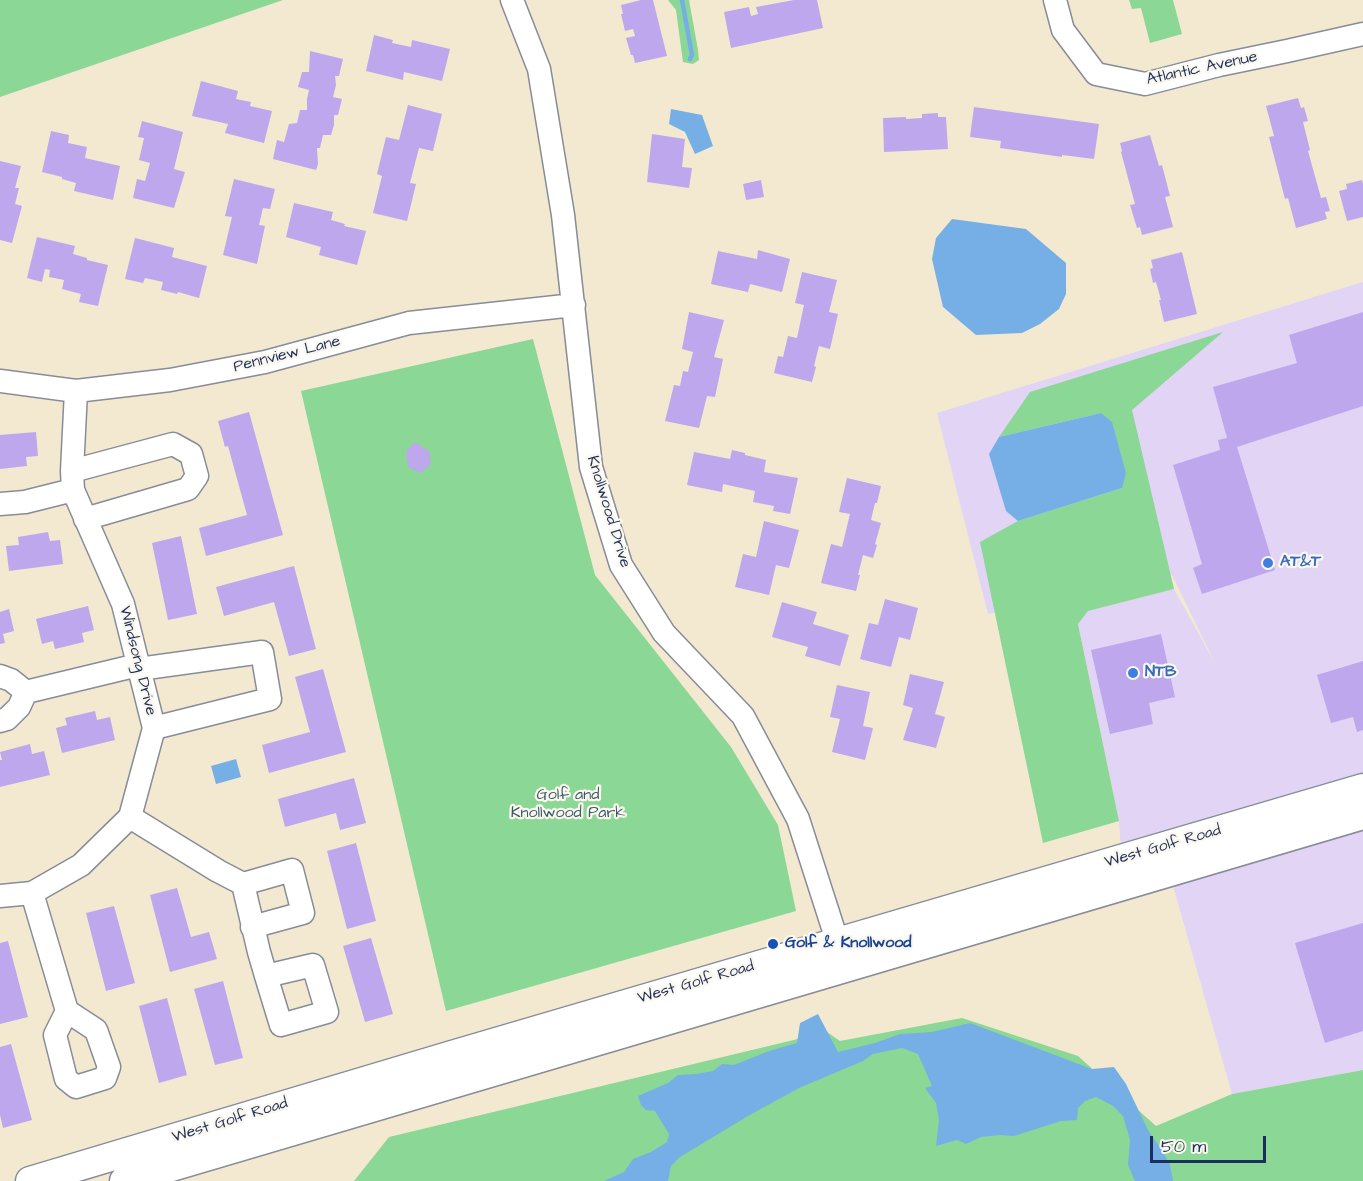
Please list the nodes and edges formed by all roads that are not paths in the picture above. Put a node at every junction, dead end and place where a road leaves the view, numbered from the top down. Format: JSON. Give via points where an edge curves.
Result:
{"nodes":[{"id":1,"x":512,"y":0,"type":"edge"},
{"id":2,"x":1055,"y":0,"type":"edge"},
{"id":3,"x":1363,"y":34,"type":"edge"},
{"id":4,"x":574,"y":305,"type":"junction"},
{"id":5,"x":0,"y":381,"type":"edge"},
{"id":6,"x":76,"y":391,"type":"junction"},
{"id":7,"x":73,"y":480,"type":"junction"},
{"id":8,"x":0,"y":504,"type":"edge"},
{"id":9,"x":86,"y":519,"type":"junction"},
{"id":10,"x":139,"y":667,"type":"junction"},
{"id":11,"x":0,"y":676,"type":"edge"},
{"id":12,"x":26,"y":692,"type":"junction"},
{"id":13,"x":0,"y":721,"type":"edge"},
{"id":14,"x":154,"y":728,"type":"junction"},
{"id":15,"x":1363,"y":788,"type":"edge"},
{"id":16,"x":1363,"y":816,"type":"edge"},
{"id":17,"x":130,"y":817,"type":"junction"},
{"id":18,"x":243,"y":884,"type":"junction"},
{"id":19,"x":32,"y":893,"type":"junction"},
{"id":20,"x":0,"y":896,"type":"edge"},
{"id":21,"x":252,"y":927,"type":"junction"},
{"id":22,"x":842,"y":955,"type":"junction"},
{"id":23,"x":266,"y":976,"type":"dead end"},
{"id":24,"x":68,"y":1011,"type":"dead end"},
{"id":25,"x":30,"y":1181,"type":"edge"},
{"id":26,"x":124,"y":1181,"type":"edge"}],
"edges":[{"from":1,"to":4,"type":"street","name":"Knollwood Drive","via":[[539,69]]},
{"from":2,"to":3,"type":"street","name":"Atlantic Avenue","via":[[1063,30],[1096,74],[1145,84]]},
{"from":4,"to":6,"type":"street","name":"Pennview Lane","via":[[409,323],[265,362],[170,380]]},
{"from":4,"to":22,"type":"street","name":"Knollwood Drive","via":[[591,467],[621,565],[664,633],[742,716],[798,819]]},
{"from":5,"to":6,"type":"street","name":"Pennview Lane"},
{"from":6,"to":7,"type":"street","name":"Windsong Drive"},
{"from":7,"to":8,"type":"street","via":[[25,502]]},
{"from":7,"to":9,"type":"street","name":"Windsong Drive"},
{"from":7,"to":9,"type":"street","via":[[173,444],[191,454],[197,476],[188,489]]},
{"from":9,"to":10,"type":"street","name":"Windsong Drive","via":[[123,604]]},
{"from":10,"to":12,"type":"street"},
{"from":10,"to":14,"type":"street","name":"Windsong Drive"},
{"from":10,"to":14,"type":"street","via":[[262,652],[270,699]]},
{"from":11,"to":12,"type":"street"},
{"from":12,"to":13,"type":"street","via":[[20,707]]},
{"from":14,"to":17,"type":"street","name":"Windsong Drive"},
{"from":15,"to":22,"type":"main road","name":"West Golf Road"},
{"from":16,"to":22,"type":"main road","name":"West Golf Road"},
{"from":17,"to":18,"type":"street"},
{"from":17,"to":19,"type":"street","via":[[81,865]]},
{"from":18,"to":21,"type":"street"},
{"from":18,"to":21,"type":"street","via":[[292,870],[303,913]]},
{"from":19,"to":20,"type":"street"},
{"from":19,"to":24,"type":"street"},
{"from":21,"to":23,"type":"street"},
{"from":22,"to":25,"type":"main road","name":"West Golf Road"},
{"from":22,"to":26,"type":"main road","name":"West Golf Road"}]}
